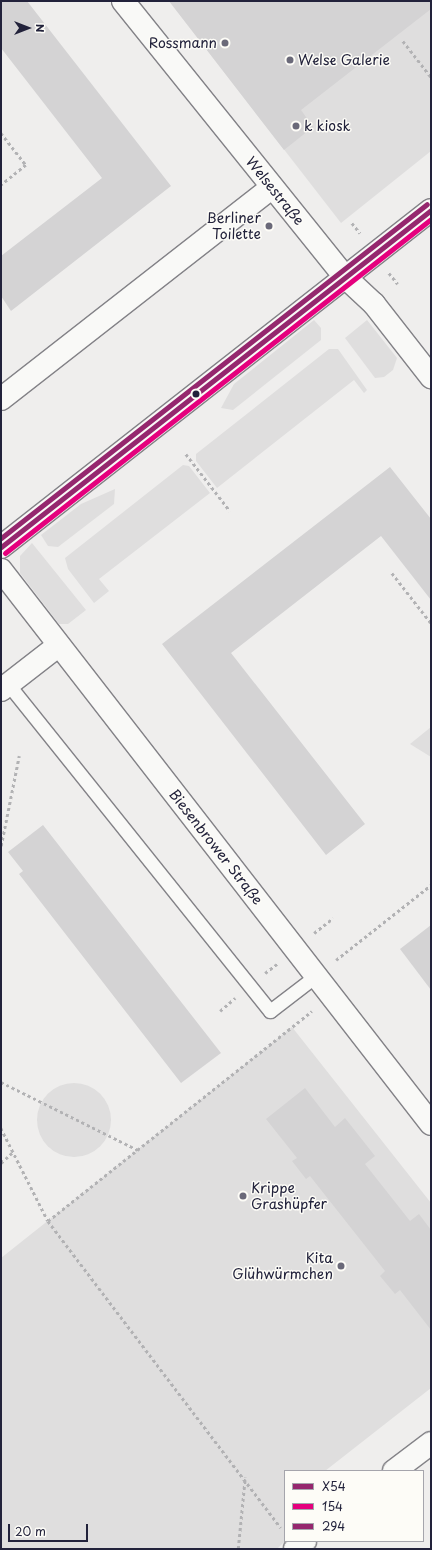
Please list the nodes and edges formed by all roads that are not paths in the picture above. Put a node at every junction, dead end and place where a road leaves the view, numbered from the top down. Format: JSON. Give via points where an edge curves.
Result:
{"nodes":[{"id":1,"x":123,"y":1,"type":"edge"},
{"id":2,"x":272,"y":188,"type":"junction"},
{"id":3,"x":431,"y":210,"type":"edge"},
{"id":4,"x":344,"y":277,"type":"junction"},
{"id":5,"x":431,"y":377,"type":"edge"},
{"id":6,"x":1,"y":399,"type":"edge"},
{"id":7,"x":1,"y":547,"type":"edge"},
{"id":8,"x":1,"y":570,"type":"edge"},
{"id":9,"x":59,"y":645,"type":"junction"},
{"id":10,"x":5,"y":687,"type":"edge"},
{"id":11,"x":316,"y":975,"type":"junction"},
{"id":12,"x":431,"y":1124,"type":"edge"},
{"id":13,"x":431,"y":1443,"type":"edge"},
{"id":14,"x":395,"y":1470,"type":"edge"},
{"id":15,"x":304,"y":1542,"type":"edge"},
{"id":16,"x":295,"y":1549,"type":"edge"}],
"edges":[{"from":1,"to":2,"type":"street","name":"Welsestraße"},
{"from":2,"to":4,"type":"street","name":"Welsestraße"},
{"from":2,"to":6,"type":"street"},
{"from":3,"to":4,"type":"street"},
{"from":4,"to":5,"type":"street","name":"Welsestraße","via":[[374,304]]},
{"from":4,"to":7,"type":"street"},
{"from":8,"to":9,"type":"street","name":"Biesenbrower Straße"},
{"from":9,"to":10,"type":"street"},
{"from":9,"to":11,"type":"street","name":"Biesenbrower Straße"},
{"from":10,"to":11,"type":"lane","via":[[270,1011]]},
{"from":11,"to":12,"type":"street","name":"Biesenbrower Straße"},
{"from":13,"to":14,"type":"street"},
{"from":15,"to":16,"type":"street"}]}
